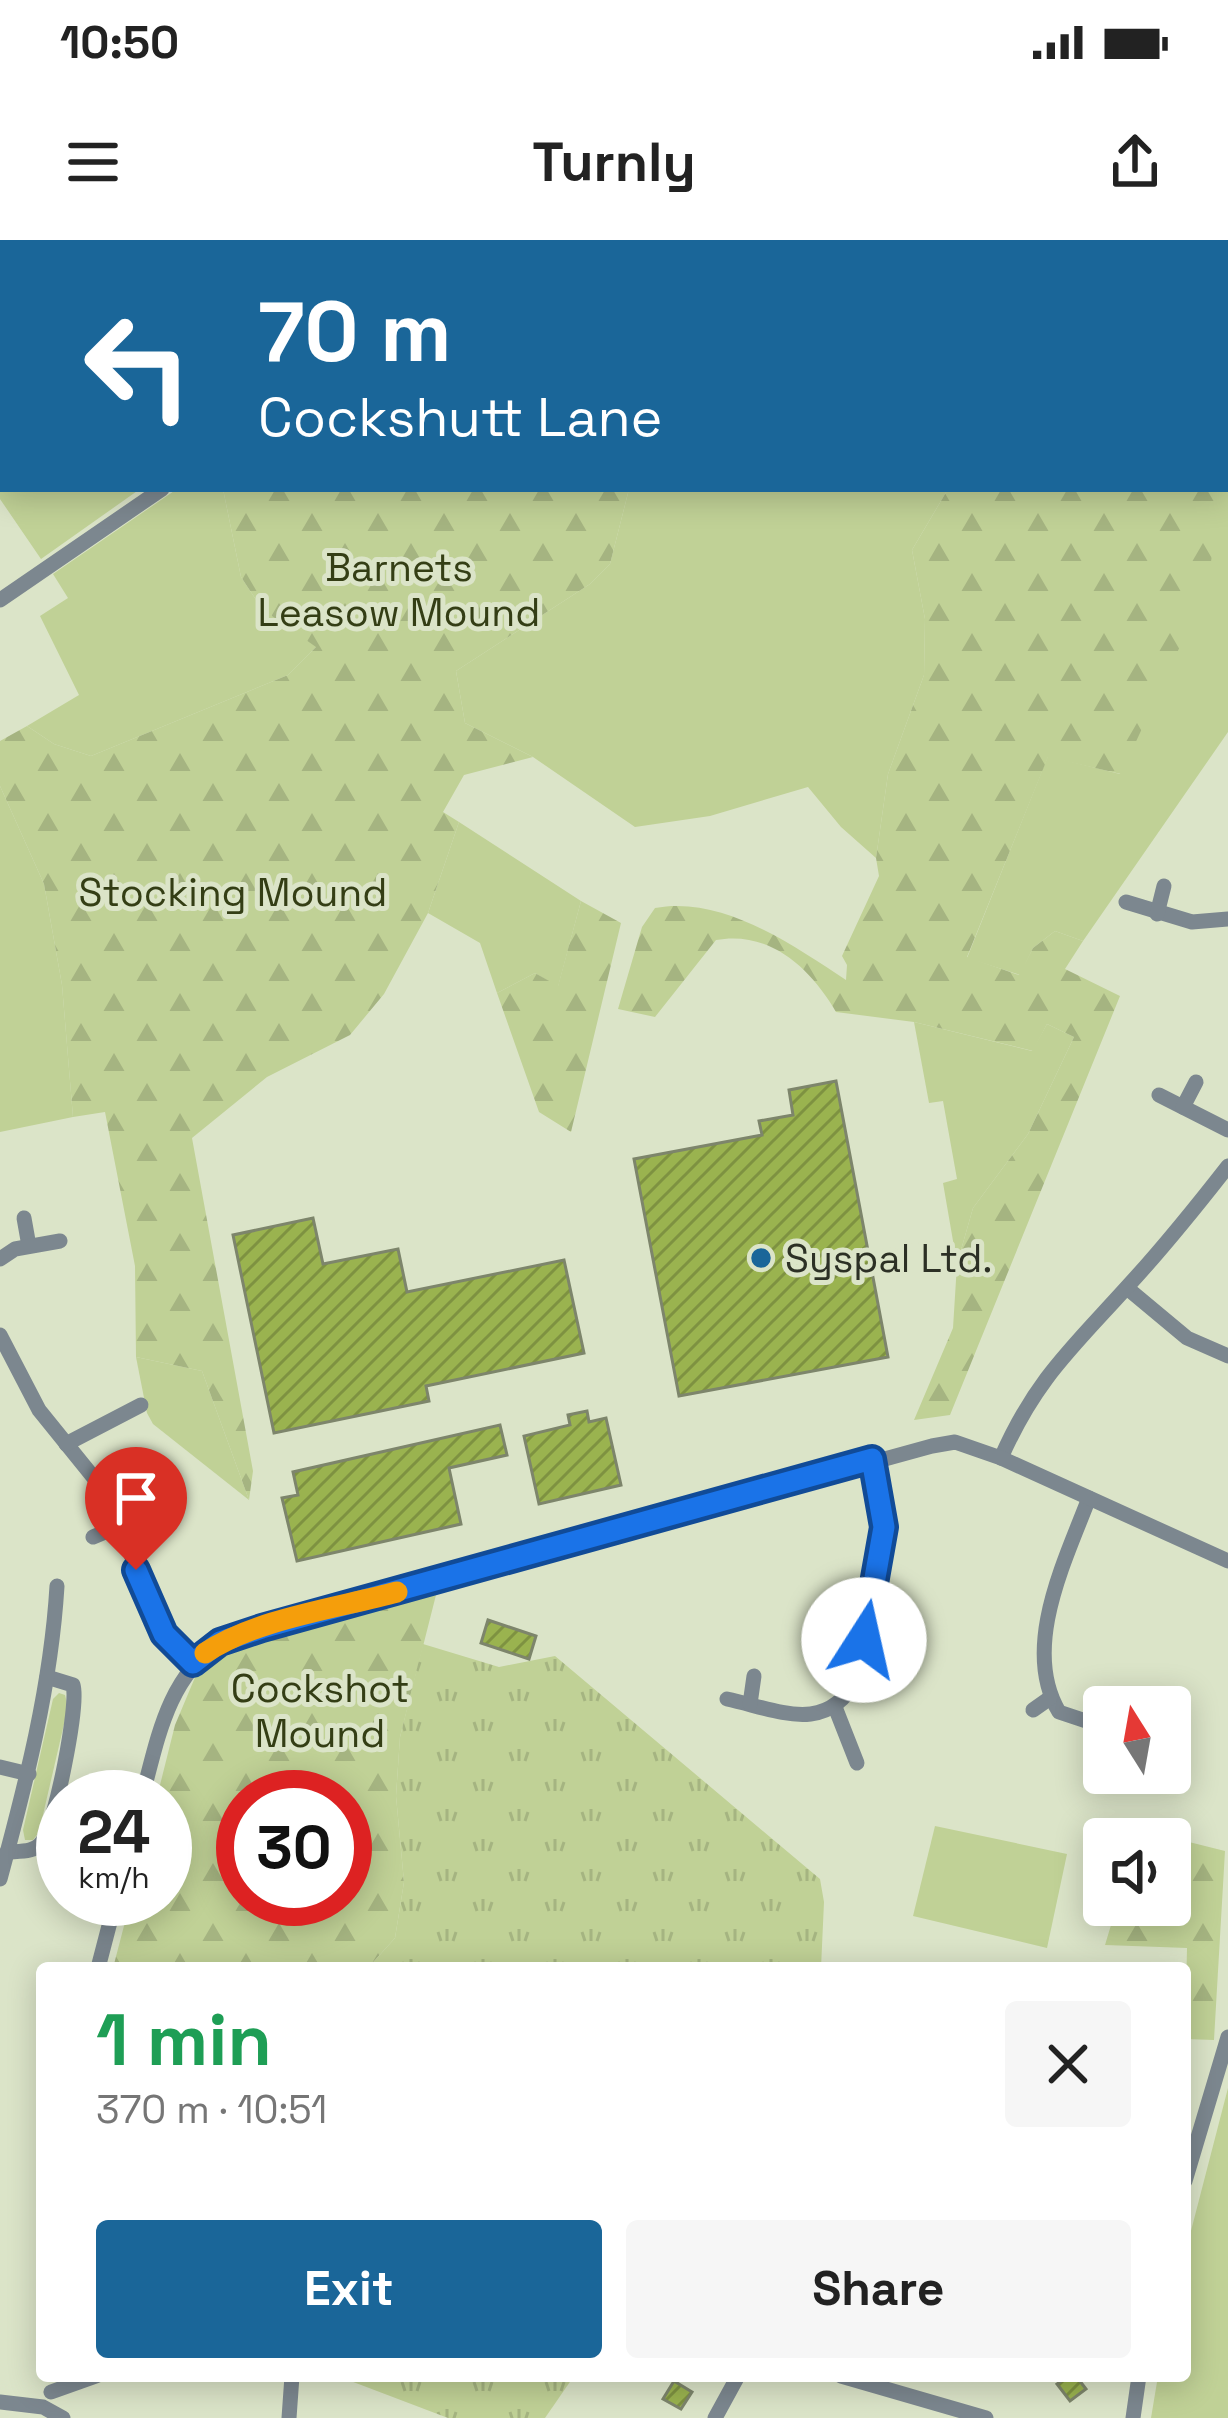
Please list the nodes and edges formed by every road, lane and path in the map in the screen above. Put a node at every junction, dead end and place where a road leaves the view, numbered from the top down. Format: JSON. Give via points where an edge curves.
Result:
{"nodes":[{"id":1,"x":157,"y":492,"type":"edge"},
{"id":2,"x":0,"y":600,"type":"edge"},
{"id":3,"x":1164,"y":886,"type":"dead end"},
{"id":4,"x":1126,"y":902,"type":"dead end"},
{"id":5,"x":1157,"y":914,"type":"junction"},
{"id":6,"x":1228,"y":919,"type":"edge"},
{"id":7,"x":1196,"y":1082,"type":"dead end"},
{"id":8,"x":1159,"y":1095,"type":"dead end"},
{"id":9,"x":1183,"y":1108,"type":"junction"},
{"id":10,"x":1228,"y":1130,"type":"edge"},
{"id":11,"x":1228,"y":1166,"type":"edge"},
{"id":12,"x":24,"y":1218,"type":"dead end"},
{"id":13,"x":60,"y":1241,"type":"dead end"},
{"id":14,"x":29,"y":1246,"type":"junction"},
{"id":15,"x":0,"y":1258,"type":"edge"},
{"id":16,"x":1127,"y":1288,"type":"junction"},
{"id":17,"x":0,"y":1335,"type":"edge"},
{"id":18,"x":1228,"y":1356,"type":"edge"},
{"id":19,"x":141,"y":1405,"type":"dead end"},
{"id":20,"x":66,"y":1444,"type":"junction"},
{"id":21,"x":1001,"y":1458,"type":"junction"},
{"id":22,"x":872,"y":1459,"type":"junction"},
{"id":23,"x":1089,"y":1498,"type":"junction"},
{"id":24,"x":119,"y":1526,"type":"junction"},
{"id":25,"x":93,"y":1537,"type":"dead end"},
{"id":26,"x":1228,"y":1561,"type":"edge"},
{"id":27,"x":57,"y":1586,"type":"dead end"},
{"id":28,"x":193,"y":1663,"type":"junction"},
{"id":29,"x":754,"y":1676,"type":"dead end"},
{"id":30,"x":46,"y":1677,"type":"junction"},
{"id":31,"x":1050,"y":1698,"type":"junction"},
{"id":32,"x":728,"y":1699,"type":"dead end"},
{"id":33,"x":750,"y":1704,"type":"junction"},
{"id":34,"x":835,"y":1707,"type":"junction"},
{"id":35,"x":1034,"y":1710,"type":"dead end"},
{"id":36,"x":1083,"y":1720,"type":"edge"},
{"id":37,"x":857,"y":1763,"type":"dead end"},
{"id":38,"x":0,"y":1767,"type":"edge"},
{"id":39,"x":149,"y":1770,"type":"edge"},
{"id":40,"x":28,"y":1774,"type":"junction"},
{"id":41,"x":7,"y":1852,"type":"junction"},
{"id":42,"x":0,"y":1879,"type":"edge"},
{"id":43,"x":109,"y":1926,"type":"edge"},
{"id":44,"x":100,"y":1962,"type":"edge"},
{"id":45,"x":1228,"y":2037,"type":"edge"},
{"id":46,"x":1191,"y":2161,"type":"edge"},
{"id":47,"x":78,"y":2382,"type":"edge"},
{"id":48,"x":292,"y":2382,"type":"edge"},
{"id":49,"x":735,"y":2382,"type":"edge"},
{"id":50,"x":862,"y":2382,"type":"edge"},
{"id":51,"x":1137,"y":2382,"type":"edge"},
{"id":52,"x":49,"y":2392,"type":"edge"},
{"id":53,"x":0,"y":2402,"type":"edge"},
{"id":54,"x":63,"y":2418,"type":"edge"},
{"id":55,"x":289,"y":2418,"type":"edge"},
{"id":56,"x":715,"y":2418,"type":"edge"},
{"id":57,"x":986,"y":2418,"type":"edge"},
{"id":58,"x":1133,"y":2418,"type":"edge"}],
"edges":[{"from":1,"to":2,"type":"street"},
{"from":3,"to":5,"type":"street"},
{"from":4,"to":5,"type":"street"},
{"from":5,"to":6,"type":"street"},
{"from":7,"to":9,"type":"street"},
{"from":8,"to":9,"type":"street"},
{"from":9,"to":10,"type":"street"},
{"from":11,"to":16,"type":"street"},
{"from":12,"to":14,"type":"street"},
{"from":13,"to":14,"type":"street"},
{"from":14,"to":15,"type":"street"},
{"from":16,"to":18,"type":"street","via":[[1186,1338]]},
{"from":16,"to":21,"type":"street","via":[[1054,1364]]},
{"from":17,"to":20,"type":"street"},
{"from":19,"to":20,"type":"street"},
{"from":20,"to":24,"type":"street"},
{"from":21,"to":22,"type":"street","via":[[955,1442]]},
{"from":21,"to":23,"type":"street"},
{"from":22,"to":28,"type":"street","via":[[262,1628],[220,1642]]},
{"from":22,"to":34,"type":"street","via":[[884,1527],[857,1678]]},
{"from":23,"to":26,"type":"street"},
{"from":23,"to":31,"type":"street","via":[[1042,1648]]},
{"from":24,"to":25,"type":"street"},
{"from":24,"to":28,"type":"street","via":[[164,1634]]},
{"from":27,"to":30,"type":"street"},
{"from":28,"to":39,"type":"street","via":[[161,1723]]},
{"from":29,"to":33,"type":"street"},
{"from":30,"to":40,"type":"street"},
{"from":30,"to":41,"type":"street","via":[[73,1685],[76,1698],[62,1772],[44,1840]]},
{"from":31,"to":35,"type":"street"},
{"from":31,"to":36,"type":"street","via":[[1059,1712]]},
{"from":32,"to":33,"type":"street"},
{"from":33,"to":34,"type":"street","via":[[799,1715]]},
{"from":34,"to":37,"type":"street"},
{"from":38,"to":40,"type":"street"},
{"from":40,"to":41,"type":"street"},
{"from":41,"to":42,"type":"street"},
{"from":43,"to":44,"type":"street"},
{"from":45,"to":46,"type":"street"},
{"from":47,"to":52,"type":"street"},
{"from":48,"to":55,"type":"street"},
{"from":49,"to":56,"type":"street"},
{"from":50,"to":57,"type":"street"},
{"from":51,"to":58,"type":"street"},
{"from":52,"to":53,"type":"street"},
{"from":52,"to":54,"type":"street"}]}
